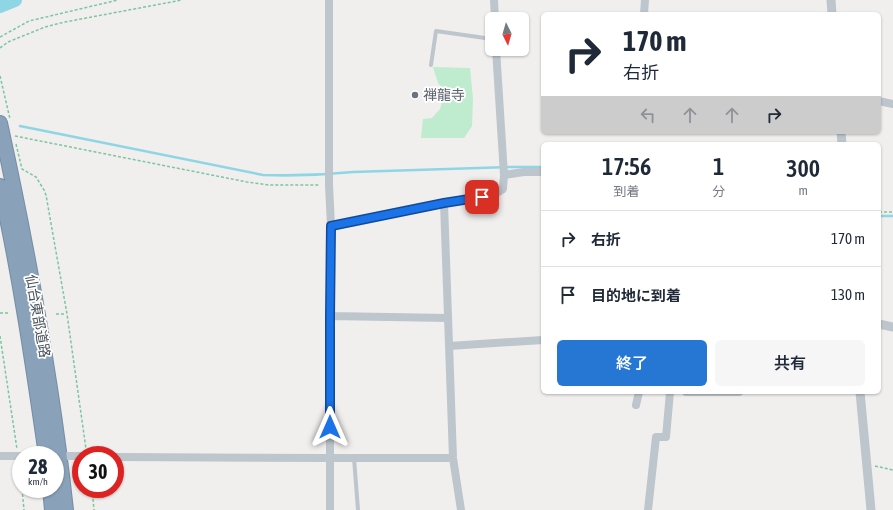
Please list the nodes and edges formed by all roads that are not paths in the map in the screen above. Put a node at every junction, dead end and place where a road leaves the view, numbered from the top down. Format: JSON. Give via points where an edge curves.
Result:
{"nodes":[{"id":1,"x":329,"y":0,"type":"edge"},
{"id":2,"x":494,"y":0,"type":"edge"},
{"id":3,"x":645,"y":0,"type":"edge"},
{"id":4,"x":831,"y":0,"type":"edge"},
{"id":5,"x":495,"y":12,"type":"edge"},
{"id":6,"x":644,"y":12,"type":"edge"},
{"id":7,"x":832,"y":12,"type":"edge"},
{"id":8,"x":485,"y":38,"type":"edge"},
{"id":9,"x":496,"y":56,"type":"edge"},
{"id":10,"x":431,"y":65,"type":"dead end"},
{"id":11,"x":881,"y":101,"type":"edge"},
{"id":12,"x":893,"y":104,"type":"edge"},
{"id":13,"x":6,"y":123,"type":"edge"},
{"id":14,"x":503,"y":170,"type":"junction"},
{"id":15,"x":541,"y":172,"type":"edge"},
{"id":16,"x":5,"y":186,"type":"edge"},
{"id":17,"x":444,"y":203,"type":"junction"},
{"id":18,"x":331,"y":226,"type":"junction"},
{"id":19,"x":330,"y":316,"type":"junction"},
{"id":20,"x":448,"y":318,"type":"junction"},
{"id":21,"x":881,"y":324,"type":"edge"},
{"id":22,"x":893,"y":327,"type":"edge"},
{"id":23,"x":541,"y":340,"type":"edge"},
{"id":24,"x":449,"y":346,"type":"junction"},
{"id":25,"x":639,"y":394,"type":"edge"},
{"id":26,"x":670,"y":394,"type":"edge"},
{"id":27,"x":860,"y":394,"type":"edge"},
{"id":28,"x":636,"y":405,"type":"dead end"},
{"id":29,"x":45,"y":446,"type":"edge"},
{"id":30,"x":0,"y":456,"type":"edge"},
{"id":31,"x":12,"y":456,"type":"edge"},
{"id":32,"x":68,"y":456,"type":"dead end"},
{"id":33,"x":72,"y":456,"type":"edge"},
{"id":34,"x":124,"y":457,"type":"edge"},
{"id":35,"x":330,"y":458,"type":"junction"},
{"id":36,"x":354,"y":458,"type":"junction"},
{"id":37,"x":453,"y":458,"type":"junction"},
{"id":38,"x":51,"y":498,"type":"edge"},
{"id":39,"x":52,"y":510,"type":"edge"},
{"id":40,"x":66,"y":510,"type":"edge"},
{"id":41,"x":330,"y":510,"type":"edge"},
{"id":42,"x":358,"y":510,"type":"edge"},
{"id":43,"x":460,"y":510,"type":"edge"},
{"id":44,"x":648,"y":510,"type":"edge"},
{"id":45,"x":871,"y":510,"type":"edge"}],
"edges":[{"from":1,"to":18,"type":"street"},
{"from":2,"to":5,"type":"street"},
{"from":3,"to":6,"type":"street"},
{"from":4,"to":7,"type":"street"},
{"from":8,"to":10,"type":"lane","via":[[436,31]]},
{"from":9,"to":14,"type":"street"},
{"from":11,"to":12,"type":"street"},
{"from":13,"to":16,"type":"highway","name":"仙台東部道路"},
{"from":14,"to":15,"type":"street"},
{"from":14,"to":17,"type":"street","via":[[504,189],[495,194]]},
{"from":16,"to":29,"type":"highway","name":"仙台東部道路"},
{"from":16,"to":40,"type":"highway","name":"仙台東部道路","via":[[31,275],[62,469]]},
{"from":17,"to":18,"type":"street"},
{"from":17,"to":20,"type":"street"},
{"from":18,"to":19,"type":"street"},
{"from":19,"to":20,"type":"street"},
{"from":19,"to":35,"type":"street"},
{"from":20,"to":24,"type":"street"},
{"from":21,"to":22,"type":"street"},
{"from":23,"to":24,"type":"street"},
{"from":24,"to":37,"type":"street"},
{"from":25,"to":28,"type":"street"},
{"from":26,"to":44,"type":"street","via":[[666,437],[656,438]]},
{"from":27,"to":45,"type":"street"},
{"from":30,"to":31,"type":"street"},
{"from":32,"to":33,"type":"street"},
{"from":34,"to":35,"type":"street"},
{"from":35,"to":36,"type":"street"},
{"from":35,"to":41,"type":"street"},
{"from":36,"to":37,"type":"street"},
{"from":36,"to":42,"type":"lane"},
{"from":37,"to":43,"type":"street"},
{"from":38,"to":39,"type":"highway"}]}
